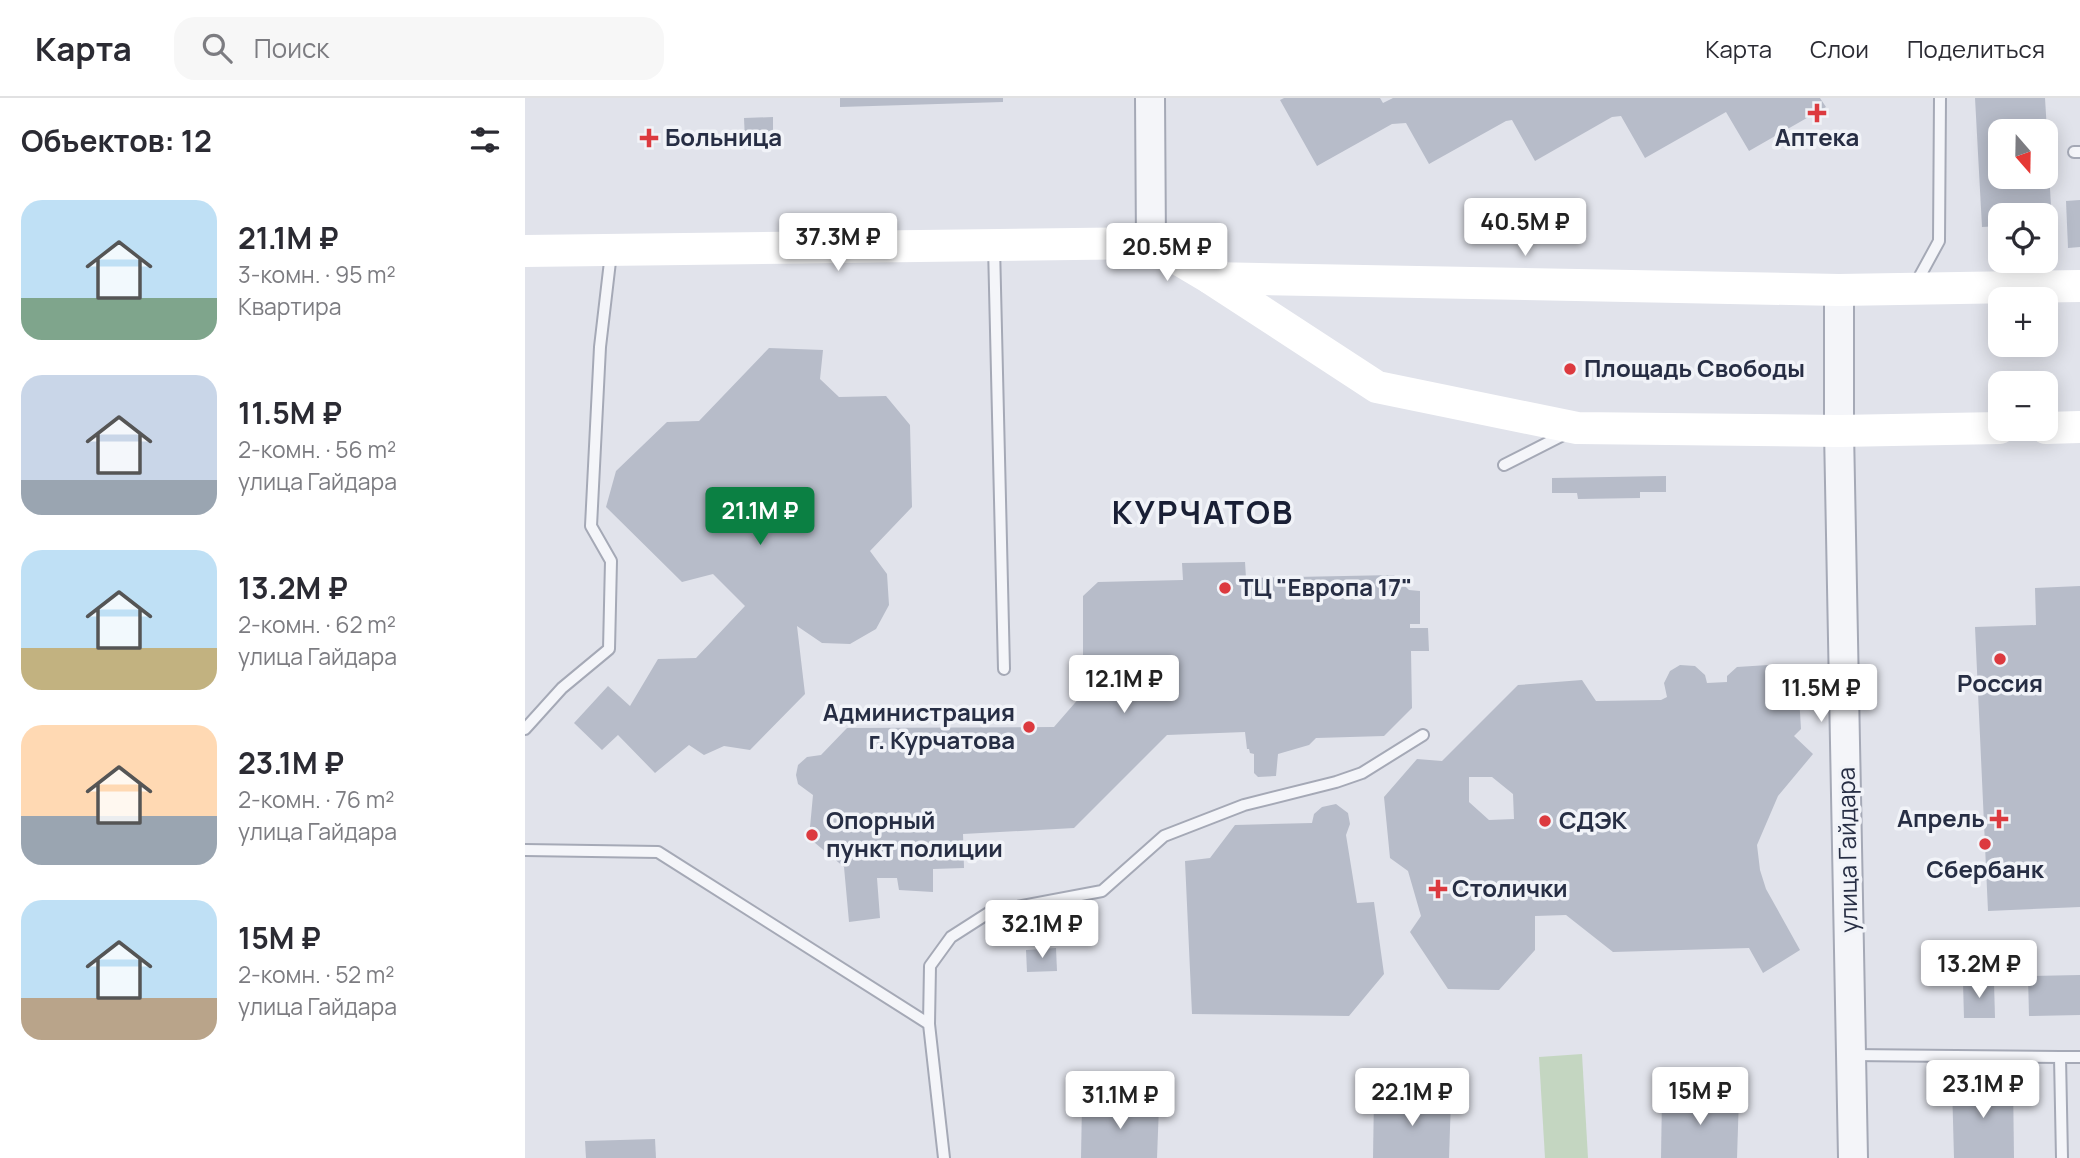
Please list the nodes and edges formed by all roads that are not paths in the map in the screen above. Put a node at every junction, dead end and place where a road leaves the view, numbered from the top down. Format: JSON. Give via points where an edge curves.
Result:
{"nodes":[{"id":1,"x":1150,"y":98,"type":"edge"},
{"id":2,"x":1940,"y":98,"type":"edge"},
{"id":3,"x":994,"y":243,"type":"junction"},
{"id":4,"x":1151,"y":243,"type":"junction"},
{"id":5,"x":525,"y":251,"type":"edge"},
{"id":6,"x":611,"y":251,"type":"junction"},
{"id":7,"x":1210,"y":278,"type":"junction"},
{"id":8,"x":2080,"y":286,"type":"edge"},
{"id":9,"x":1913,"y":289,"type":"junction"},
{"id":10,"x":1839,"y":290,"type":"junction"},
{"id":11,"x":2080,"y":427,"type":"edge"},
{"id":12,"x":1577,"y":428,"type":"junction"},
{"id":13,"x":2058,"y":428,"type":"edge"},
{"id":14,"x":1988,"y":429,"type":"edge"},
{"id":15,"x":1839,"y":431,"type":"junction"},
{"id":16,"x":1504,"y":465,"type":"dead end"},
{"id":17,"x":1004,"y":669,"type":"dead end"},
{"id":18,"x":525,"y":729,"type":"edge"},
{"id":19,"x":1423,"y":735,"type":"dead end"},
{"id":20,"x":525,"y":850,"type":"edge"},
{"id":21,"x":929,"y":1024,"type":"junction"},
{"id":22,"x":1851,"y":1055,"type":"junction"},
{"id":23,"x":2060,"y":1057,"type":"junction"},
{"id":24,"x":2080,"y":1057,"type":"edge"},
{"id":25,"x":944,"y":1158,"type":"edge"},
{"id":26,"x":1853,"y":1158,"type":"edge"},
{"id":27,"x":2062,"y":1158,"type":"edge"}],
"edges":[{"from":1,"to":4,"type":"street"},
{"from":2,"to":9,"type":"lane","via":[[1939,241]]},
{"from":3,"to":4,"type":"main road"},
{"from":3,"to":6,"type":"main road"},
{"from":3,"to":17,"type":"lane"},
{"from":4,"to":7,"type":"main road"},
{"from":5,"to":6,"type":"main road"},
{"from":6,"to":18,"type":"lane","via":[[600,347],[591,526],[611,561],[610,649],[562,688]]},
{"from":7,"to":10,"type":"main road"},
{"from":7,"to":12,"type":"main road","via":[[1377,387]]},
{"from":8,"to":9,"type":"main road"},
{"from":9,"to":10,"type":"main road"},
{"from":10,"to":15,"type":"street","name":"улица Гайдара"},
{"from":11,"to":13,"type":"main road"},
{"from":12,"to":15,"type":"main road"},
{"from":12,"to":16,"type":"lane"},
{"from":14,"to":15,"type":"main road"},
{"from":15,"to":22,"type":"street","name":"улица Гайдара"},
{"from":19,"to":21,"type":"lane","via":[[1362,773],[1244,804],[1164,836],[1102,891],[990,912],[951,937],[930,966]]},
{"from":20,"to":21,"type":"lane","via":[[658,852]]},
{"from":21,"to":25,"type":"lane"},
{"from":22,"to":23,"type":"lane"},
{"from":22,"to":26,"type":"street","name":"улица Гайдара"},
{"from":23,"to":24,"type":"lane"},
{"from":23,"to":27,"type":"lane"}]}
